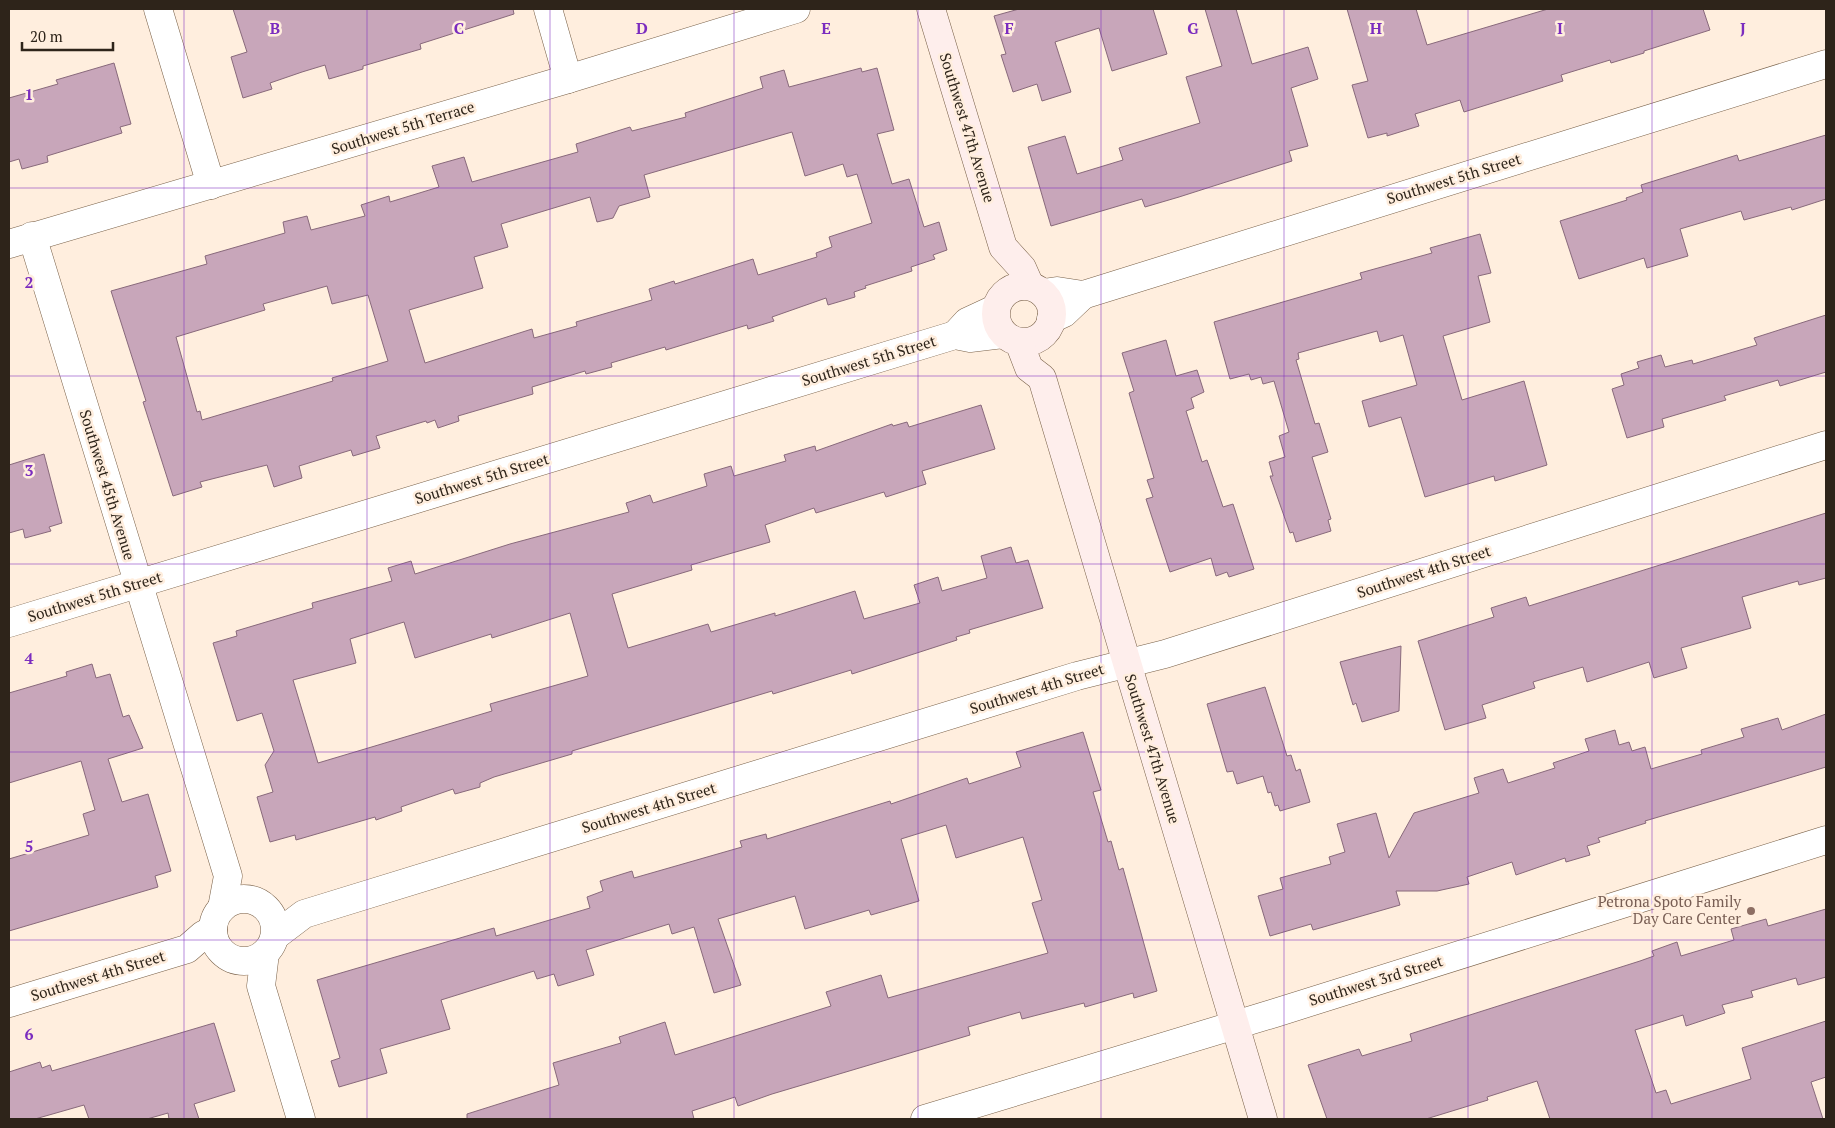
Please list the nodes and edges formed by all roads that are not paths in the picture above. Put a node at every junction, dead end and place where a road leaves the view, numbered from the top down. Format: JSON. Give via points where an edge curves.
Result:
{"nodes":[{"id":1,"x":158,"y":9,"type":"edge"},
{"id":2,"x":548,"y":9,"type":"edge"},
{"id":3,"x":796,"y":9,"type":"edge"},
{"id":4,"x":931,"y":9,"type":"edge"},
{"id":5,"x":1826,"y":64,"type":"edge"},
{"id":6,"x":568,"y":79,"type":"junction"},
{"id":7,"x":211,"y":185,"type":"junction"},
{"id":8,"x":20,"y":240,"type":"edge"},
{"id":9,"x":1003,"y":246,"type":"junction"},
{"id":10,"x":1037,"y":290,"type":"junction"},
{"id":11,"x":1082,"y":295,"type":"junction"},
{"id":12,"x":1005,"y":319,"type":"junction"},
{"id":13,"x":1048,"y":326,"type":"junction"},
{"id":14,"x":1042,"y":378,"type":"junction"},
{"id":15,"x":1826,"y":445,"type":"edge"},
{"id":16,"x":137,"y":585,"type":"junction"},
{"id":17,"x":9,"y":623,"type":"edge"},
{"id":18,"x":1126,"y":663,"type":"junction"},
{"id":19,"x":1826,"y":840,"type":"edge"},
{"id":20,"x":228,"y":876,"type":"junction"},
{"id":21,"x":258,"y":904,"type":"junction"},
{"id":22,"x":304,"y":914,"type":"junction"},
{"id":23,"x":239,"y":940,"type":"junction"},
{"id":24,"x":9,"y":1003,"type":"edge"},
{"id":25,"x":1234,"y":1025,"type":"junction"},
{"id":26,"x":301,"y":1119,"type":"edge"},
{"id":27,"x":925,"y":1119,"type":"edge"},
{"id":28,"x":1263,"y":1119,"type":"edge"}],
"edges":[{"from":1,"to":7,"type":"street"},
{"from":2,"to":6,"type":"street"},
{"from":3,"to":6,"type":"street","name":"Southwest 5th Terrace"},
{"from":4,"to":9,"type":"street","name":"Southwest 47th Avenue"},
{"from":5,"to":11,"type":"street","name":"Southwest 5th Street"},
{"from":6,"to":7,"type":"street","name":"Southwest 5th Terrace"},
{"from":7,"to":8,"type":"street","name":"Southwest 5th Terrace"},
{"from":8,"to":16,"type":"street","name":"Southwest 45th Avenue"},
{"from":9,"to":10,"type":"street","name":"Southwest 47th Avenue"},
{"from":9,"to":12,"type":"street","name":"Southwest 47th Avenue","via":[[999,275]]},
{"from":10,"to":11,"type":"street","name":"Southwest 5th Street"},
{"from":10,"to":12,"type":"street","via":[[1020,286]]},
{"from":10,"to":13,"type":"street","name":"Southwest 47th Avenue","via":[[1051,305]]},
{"from":11,"to":13,"type":"street","name":"Southwest 5th Street"},
{"from":12,"to":13,"type":"street","via":[[1037,339]]},
{"from":12,"to":14,"type":"street","name":"Southwest 47th Avenue","via":[[1029,368]]},
{"from":12,"to":16,"type":"street","name":"Southwest 5th Street","via":[[967,322],[955,335]]},
{"from":13,"to":14,"type":"street","name":"Southwest 47th Avenue"},
{"from":14,"to":18,"type":"street","name":"Southwest 47th Avenue"},
{"from":15,"to":18,"type":"street","name":"Southwest 4th Street","via":[[1165,654]]},
{"from":16,"to":17,"type":"street","name":"Southwest 5th Street"},
{"from":16,"to":20,"type":"street","name":"Southwest 45th Avenue"},
{"from":18,"to":22,"type":"street","name":"Southwest 4th Street"},
{"from":18,"to":25,"type":"street","name":"Southwest 47th Avenue"},
{"from":19,"to":25,"type":"street","name":"Southwest 3rd Street"},
{"from":20,"to":21,"type":"street","name":"Southwest 45th Avenue"},
{"from":20,"to":23,"type":"street","name":"Southwest 45th Avenue"},
{"from":21,"to":22,"type":"street","name":"Southwest 4th Street"},
{"from":21,"to":23,"type":"street","via":[[271,915]]},
{"from":21,"to":23,"type":"street","via":[[236,900]]},
{"from":22,"to":23,"type":"street","name":"Southwest 4th Street"},
{"from":23,"to":24,"type":"street","name":"Southwest 4th Street","via":[[203,935],[187,949]]},
{"from":23,"to":26,"type":"street","name":"Southwest 45th Avenue","via":[[261,986]]},
{"from":25,"to":27,"type":"street","name":"Southwest 3rd Street"},
{"from":25,"to":28,"type":"street","name":"Southwest 47th Avenue"}]}
